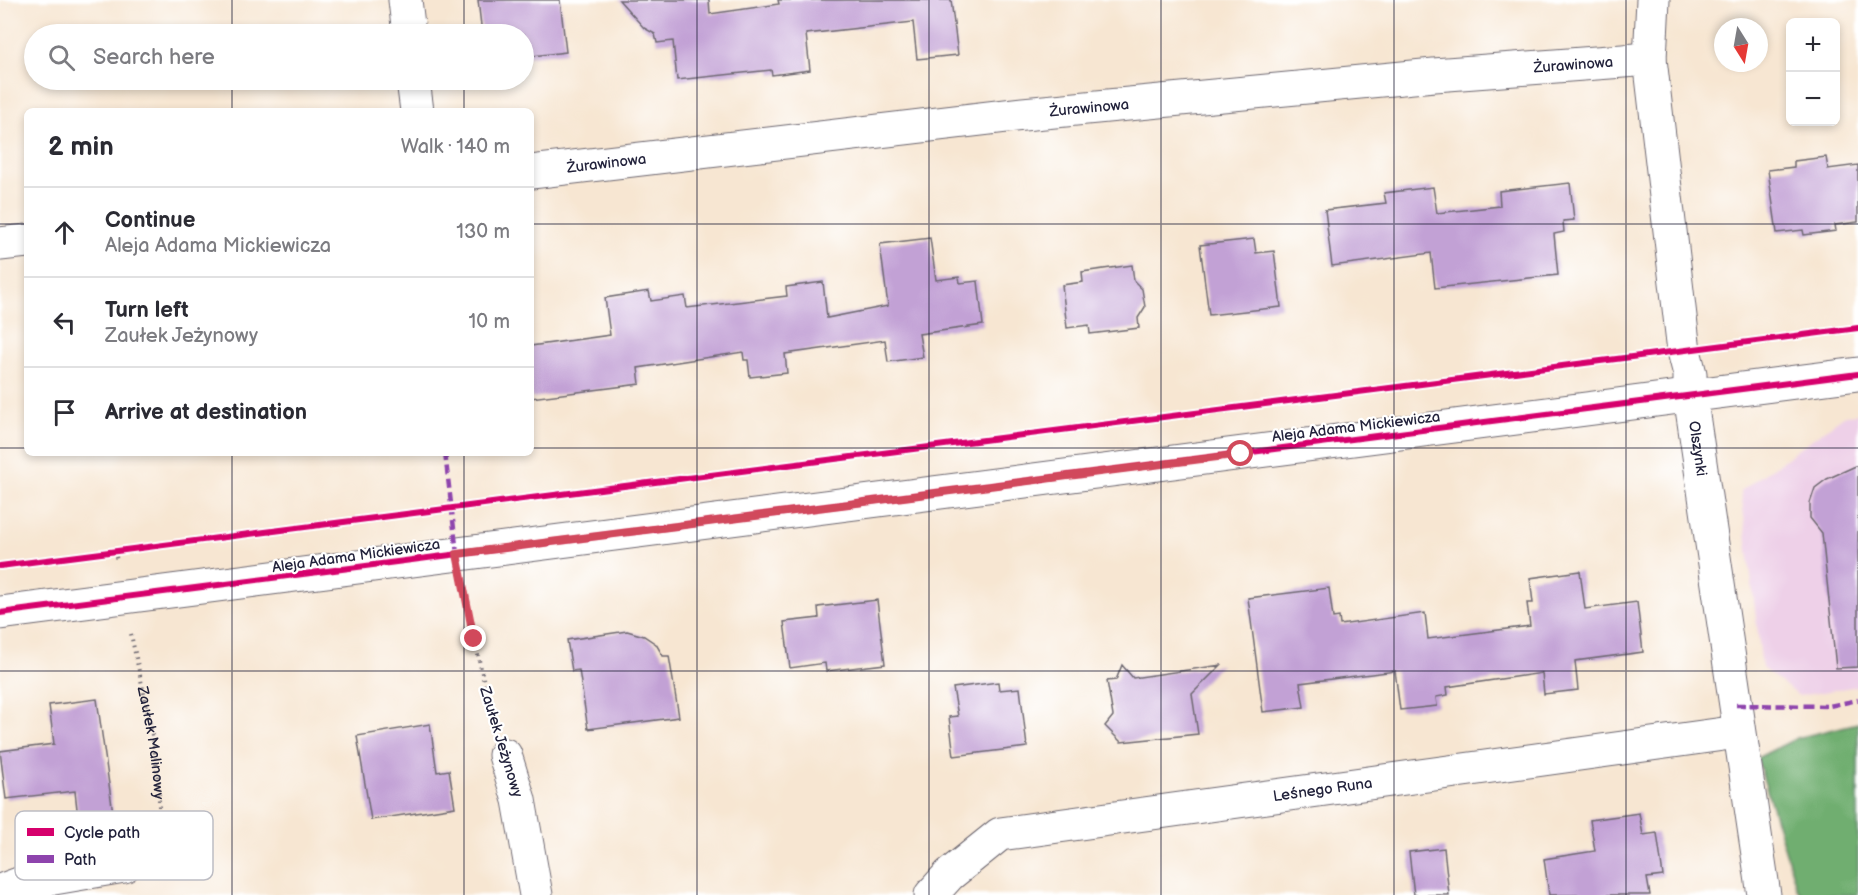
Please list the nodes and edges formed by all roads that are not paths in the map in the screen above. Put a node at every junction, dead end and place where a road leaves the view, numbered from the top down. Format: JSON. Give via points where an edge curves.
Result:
{"nodes":[{"id":1,"x":405,"y":0,"type":"edge"},
{"id":2,"x":1653,"y":0,"type":"edge"},
{"id":3,"x":408,"y":24,"type":"edge"},
{"id":4,"x":1650,"y":59,"type":"junction"},
{"id":5,"x":414,"y":90,"type":"edge"},
{"id":6,"x":417,"y":108,"type":"edge"},
{"id":7,"x":534,"y":172,"type":"edge"},
{"id":8,"x":24,"y":241,"type":"edge"},
{"id":9,"x":0,"y":244,"type":"edge"},
{"id":10,"x":1858,"y":374,"type":"edge"},
{"id":11,"x":1690,"y":395,"type":"junction"},
{"id":12,"x":0,"y":613,"type":"edge"},
{"id":13,"x":1738,"y":732,"type":"junction"},
{"id":14,"x":505,"y":755,"type":"road end"},
{"id":15,"x":42,"y":880,"type":"edge"},
{"id":16,"x":0,"y":891,"type":"edge"},
{"id":17,"x":536,"y":895,"type":"edge"},
{"id":18,"x":932,"y":895,"type":"edge"},
{"id":19,"x":1764,"y":895,"type":"edge"}],
"edges":[{"from":1,"to":3,"type":"street"},
{"from":2,"to":4,"type":"street","name":"Olszynki"},
{"from":4,"to":7,"type":"street","name":"Żurawinowa","via":[[1035,113]]},
{"from":4,"to":11,"type":"street","name":"Olszynki"},
{"from":5,"to":6,"type":"street"},
{"from":8,"to":9,"type":"street"},
{"from":10,"to":11,"type":"street","name":"Aleja Adama Mickiewicza"},
{"from":11,"to":12,"type":"street","name":"Aleja Adama Mickiewicza"},
{"from":11,"to":13,"type":"street","name":"Olszynki"},
{"from":13,"to":18,"type":"street","name":"Leśnego Runa","via":[[1000,834],[949,875]]},
{"from":13,"to":19,"type":"street","name":"Olszynki"},
{"from":14,"to":17,"type":"street","name":"Zaułek Jeżynowy","via":[[519,800]]},
{"from":15,"to":16,"type":"street"}]}
